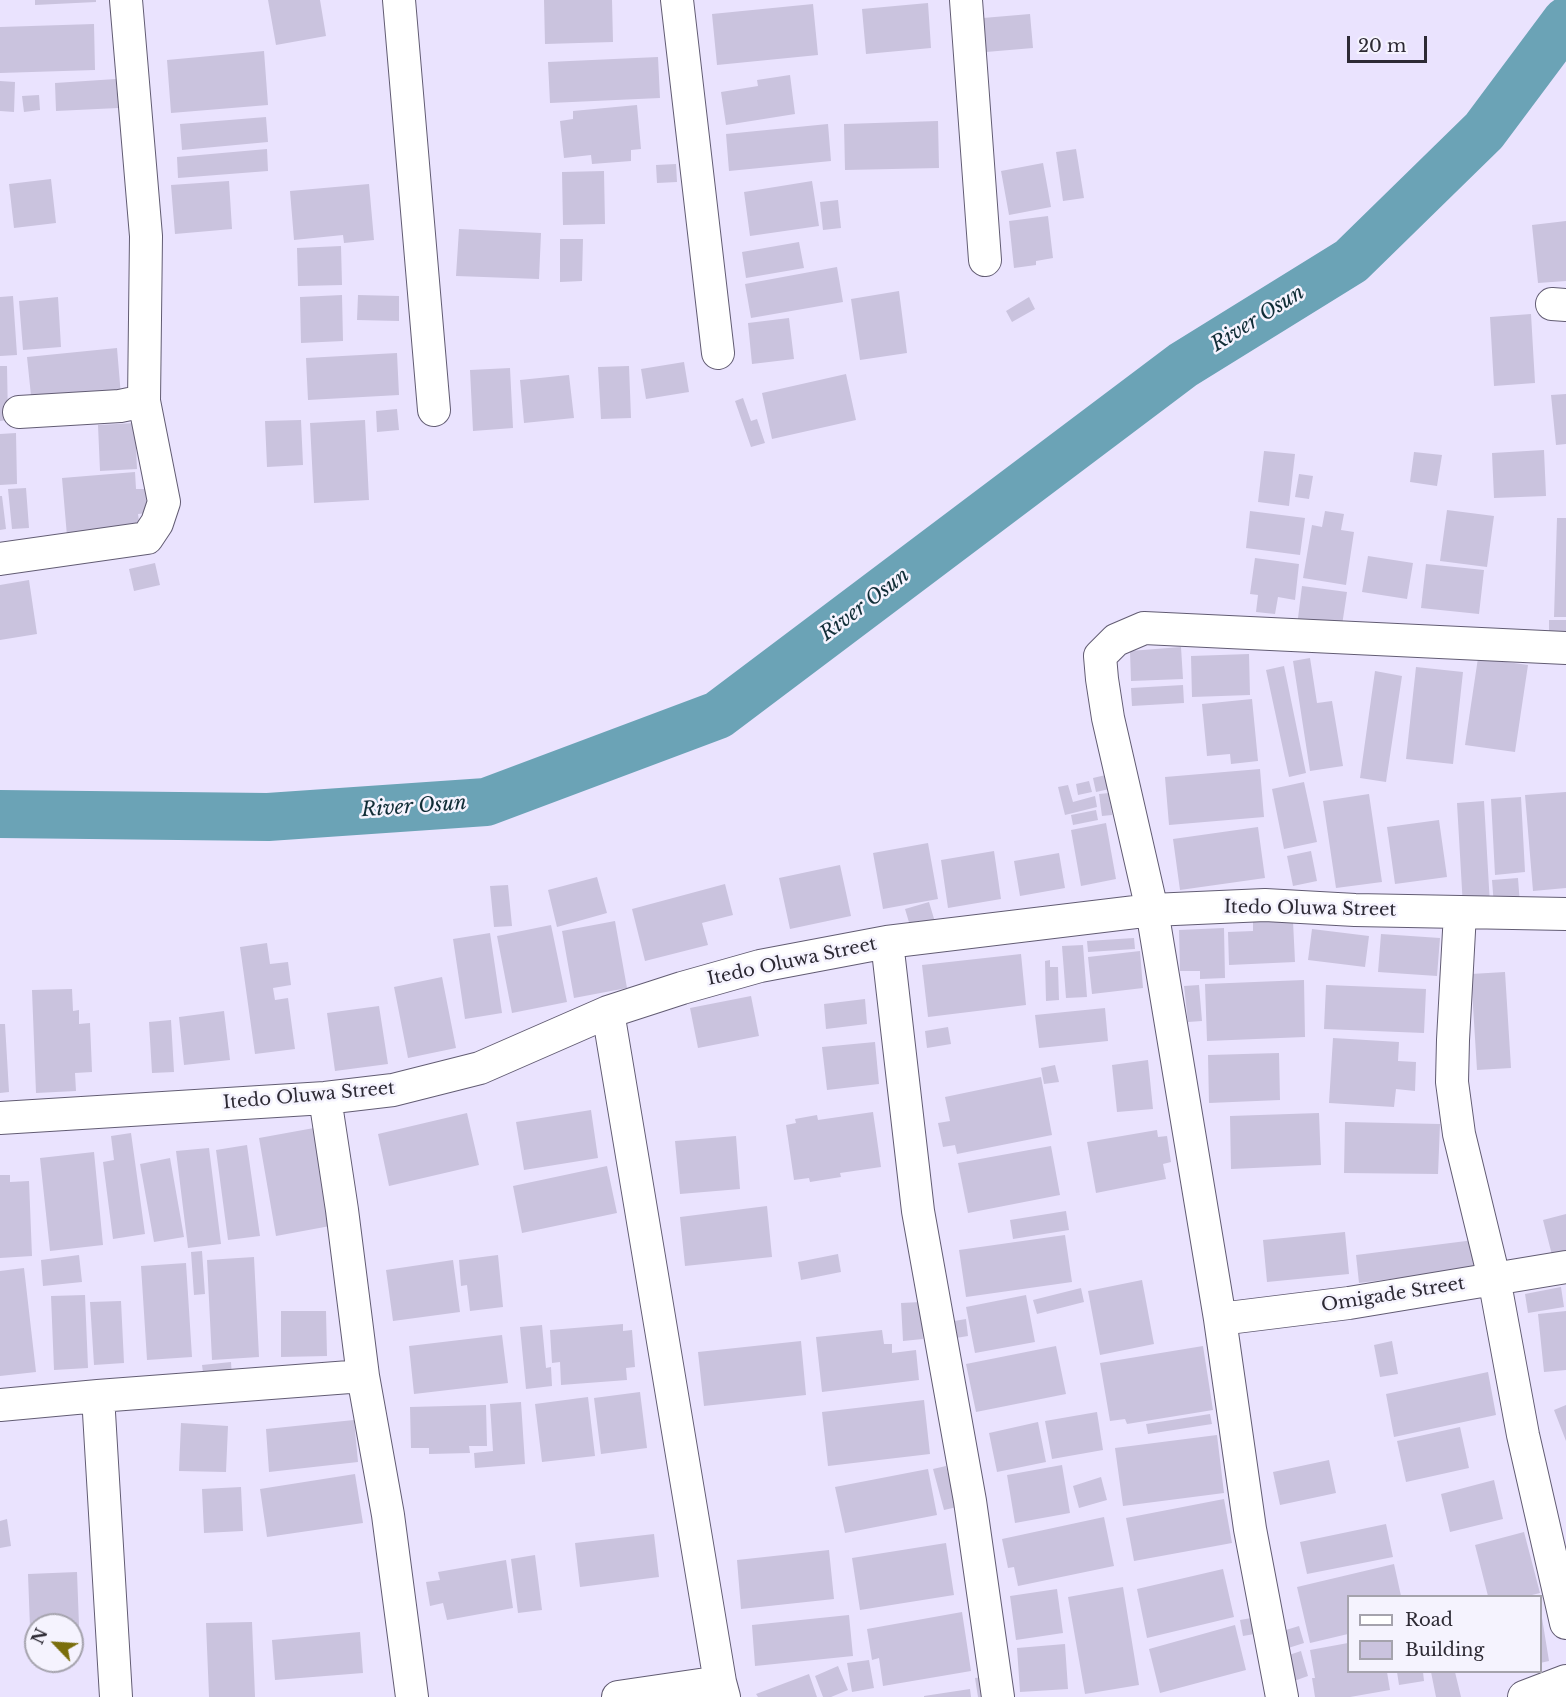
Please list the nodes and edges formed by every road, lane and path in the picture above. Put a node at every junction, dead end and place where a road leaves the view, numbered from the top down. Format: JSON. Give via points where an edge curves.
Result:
{"nodes":[{"id":1,"x":126,"y":0,"type":"edge"},
{"id":2,"x":399,"y":0,"type":"edge"},
{"id":3,"x":677,"y":0,"type":"edge"},
{"id":4,"x":966,"y":0,"type":"edge"},
{"id":5,"x":985,"y":260,"type":"dead end"},
{"id":6,"x":718,"y":353,"type":"dead end"},
{"id":7,"x":144,"y":401,"type":"junction"},
{"id":8,"x":434,"y":410,"type":"dead end"},
{"id":9,"x":20,"y":412,"type":"dead end"},
{"id":10,"x":0,"y":559,"type":"edge"},
{"id":11,"x":1566,"y":648,"type":"edge"},
{"id":12,"x":1152,"y":910,"type":"junction"},
{"id":13,"x":1460,"y":913,"type":"junction"},
{"id":14,"x":1566,"y":914,"type":"edge"},
{"id":15,"x":887,"y":942,"type":"junction"},
{"id":16,"x":608,"y":1012,"type":"junction"},
{"id":17,"x":326,"y":1098,"type":"junction"},
{"id":18,"x":0,"y":1118,"type":"edge"},
{"id":19,"x":1566,"y":1267,"type":"edge"},
{"id":20,"x":1494,"y":1278,"type":"junction"},
{"id":21,"x":1220,"y":1319,"type":"junction"},
{"id":22,"x":363,"y":1376,"type":"junction"},
{"id":23,"x":98,"y":1396,"type":"junction"},
{"id":24,"x":0,"y":1405,"type":"edge"},
{"id":25,"x":1566,"y":1623,"type":"edge"},
{"id":26,"x":1566,"y":1681,"type":"edge"},
{"id":27,"x":722,"y":1689,"type":"edge"},
{"id":28,"x":116,"y":1697,"type":"edge"},
{"id":29,"x":412,"y":1697,"type":"edge"},
{"id":30,"x":618,"y":1697,"type":"edge"},
{"id":31,"x":998,"y":1697,"type":"edge"},
{"id":32,"x":1282,"y":1697,"type":"edge"},
{"id":33,"x":1524,"y":1697,"type":"edge"}],
"edges":[{"from":1,"to":7,"type":"street","via":[[147,236]]},
{"from":2,"to":8,"type":"street"},
{"from":3,"to":6,"type":"street"},
{"from":4,"to":5,"type":"street"},
{"from":7,"to":9,"type":"street"},
{"from":7,"to":10,"type":"street","via":[[164,502],[147,538]]},
{"from":11,"to":12,"type":"street","via":[[1143,628],[1116,640],[1100,656],[1102,679]]},
{"from":12,"to":13,"type":"street","name":"Itedo Oluwa Street","via":[[1264,904]]},
{"from":12,"to":15,"type":"street","name":"Itedo Oluwa Street"},
{"from":12,"to":21,"type":"street"},
{"from":13,"to":14,"type":"street","name":"Itedo Oluwa Street"},
{"from":13,"to":20,"type":"street","via":[[1452,1082],[1459,1134]]},
{"from":15,"to":16,"type":"street","name":"Itedo Oluwa Street","via":[[760,966]]},
{"from":15,"to":31,"type":"street","via":[[918,1211],[970,1501]]},
{"from":16,"to":17,"type":"street","name":"Itedo Oluwa Street","via":[[480,1068],[393,1090]]},
{"from":16,"to":27,"type":"street"},
{"from":17,"to":18,"type":"street","name":"Itedo Oluwa Street"},
{"from":17,"to":22,"type":"street"},
{"from":19,"to":20,"type":"street","name":"Omigade Street"},
{"from":20,"to":21,"type":"street","name":"Omigade Street","via":[[1349,1303]]},
{"from":20,"to":25,"type":"street","via":[[1523,1435]]},
{"from":21,"to":32,"type":"street","via":[[1250,1530]]},
{"from":22,"to":23,"type":"street"},
{"from":22,"to":29,"type":"street","via":[[388,1515]]},
{"from":23,"to":24,"type":"street"},
{"from":23,"to":28,"type":"street"},
{"from":26,"to":33,"type":"street"},
{"from":27,"to":30,"type":"street"}]}
